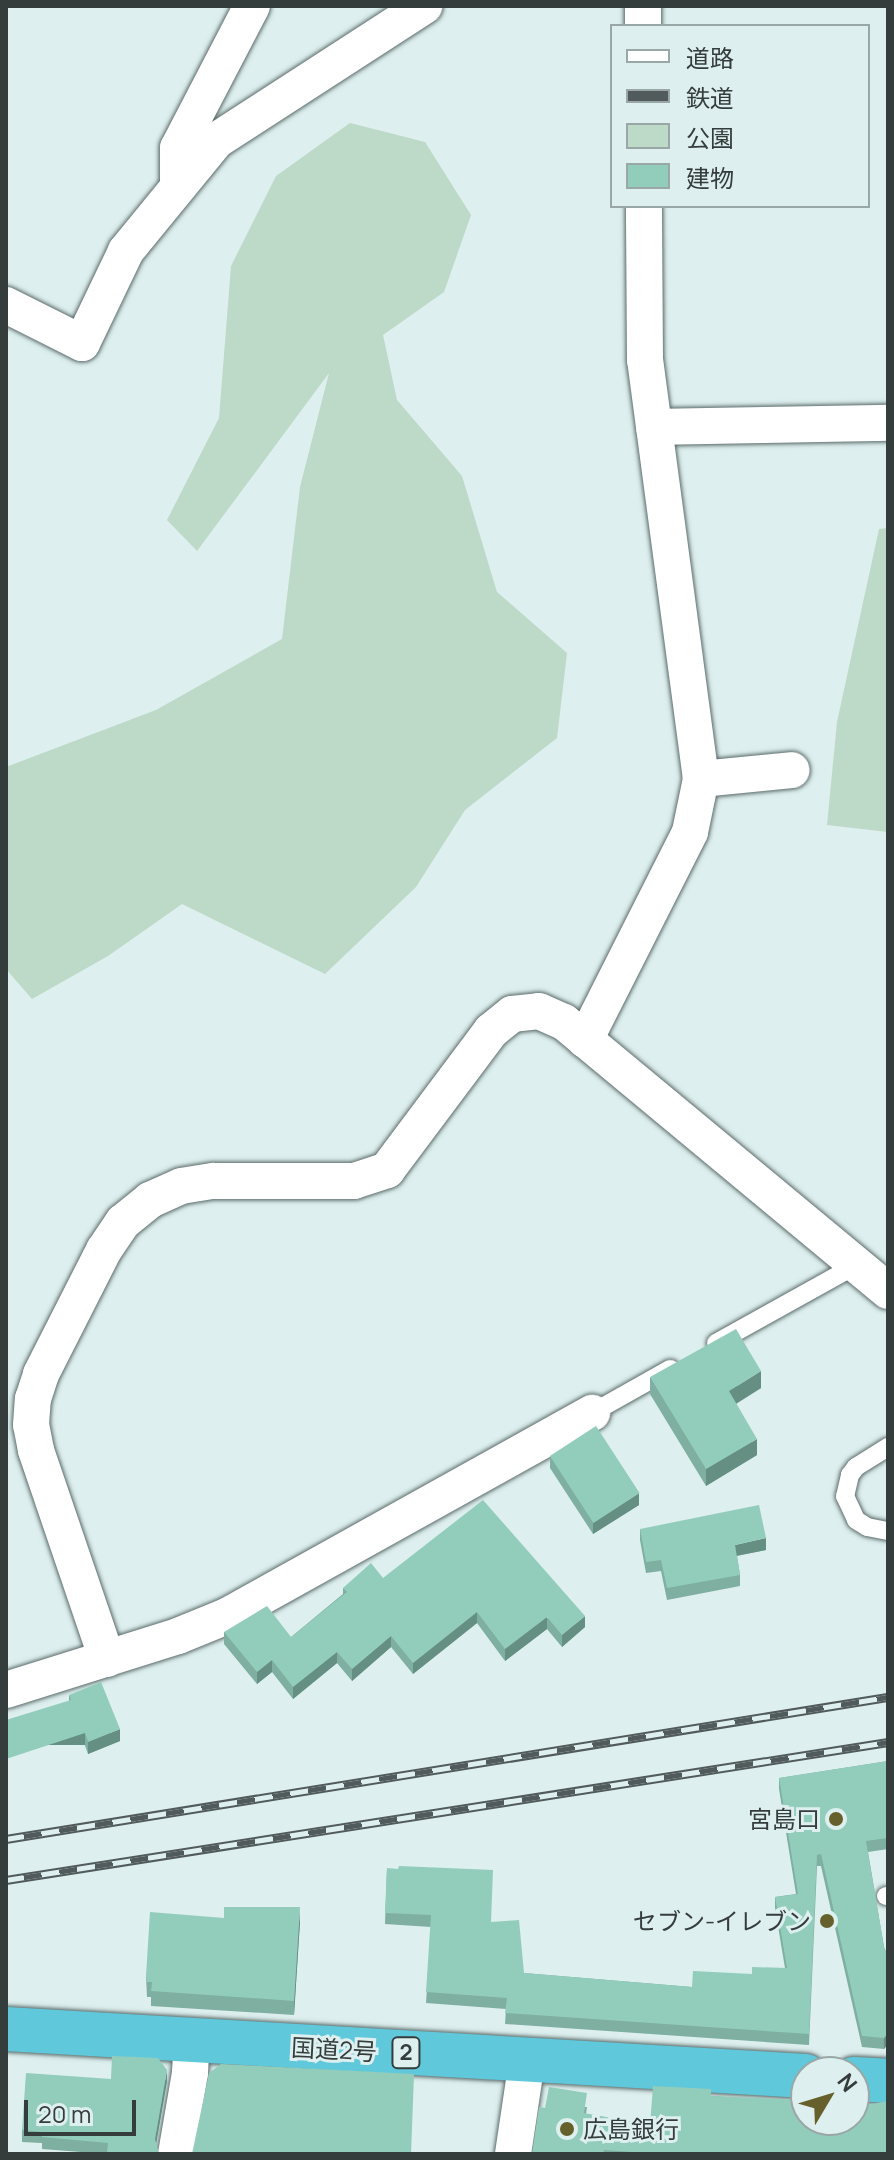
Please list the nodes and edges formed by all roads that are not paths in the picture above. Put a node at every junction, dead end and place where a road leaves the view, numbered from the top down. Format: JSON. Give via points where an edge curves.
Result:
{"nodes":[{"id":1,"x":252,"y":6,"type":"edge"},
{"id":2,"x":424,"y":6,"type":"edge"},
{"id":3,"x":178,"y":187,"type":"junction"},
{"id":4,"x":644,"y":208,"type":"edge"},
{"id":5,"x":6,"y":305,"type":"edge"},
{"id":6,"x":888,"y":423,"type":"edge"},
{"id":7,"x":654,"y":427,"type":"junction"},
{"id":8,"x":792,"y":770,"type":"dead end"},
{"id":9,"x":701,"y":779,"type":"junction"},
{"id":10,"x":585,"y":1040,"type":"junction"},
{"id":11,"x":856,"y":1265,"type":"junction"},
{"id":12,"x":888,"y":1291,"type":"edge"},
{"id":13,"x":592,"y":1413,"type":"joint"},
{"id":14,"x":888,"y":1447,"type":"edge"},
{"id":15,"x":888,"y":1531,"type":"edge"},
{"id":16,"x":107,"y":1659,"type":"junction"},
{"id":17,"x":6,"y":1690,"type":"edge"},
{"id":18,"x":6,"y":2029,"type":"edge"},
{"id":19,"x":192,"y":2040,"type":"junction"},
{"id":20,"x":527,"y":2060,"type":"junction"},
{"id":21,"x":790,"y":2075,"type":"edge"},
{"id":22,"x":176,"y":2154,"type":"edge"},
{"id":23,"x":513,"y":2154,"type":"edge"}],
"edges":[{"from":1,"to":3,"type":"street","via":[[178,148]]},
{"from":2,"to":3,"type":"street","via":[[217,140]]},
{"from":3,"to":5,"type":"street","via":[[126,251],[82,343]]},
{"from":4,"to":7,"type":"street","via":[[645,360]]},
{"from":6,"to":7,"type":"street"},
{"from":7,"to":9,"type":"street"},
{"from":8,"to":9,"type":"street"},
{"from":9,"to":10,"type":"street","via":[[690,832]]},
{"from":10,"to":11,"type":"street"},
{"from":10,"to":16,"type":"street","via":[[564,1022],[539,1011],[512,1014],[491,1031],[387,1170],[354,1181],[214,1181],[181,1186],[150,1200],[123,1222],[41,1374],[31,1425]]},
{"from":11,"to":12,"type":"street"},
{"from":11,"to":13,"type":"lane"},
{"from":13,"to":16,"type":"street","via":[[227,1616]]},
{"from":14,"to":15,"type":"lane","via":[[856,1467],[845,1496],[856,1520]]},
{"from":16,"to":17,"type":"street"},
{"from":18,"to":19,"type":"highway","name":"国道2号","number":"2"},
{"from":19,"to":20,"type":"highway","name":"国道2号","number":"2"},
{"from":19,"to":22,"type":"street"},
{"from":20,"to":21,"type":"highway","name":"国道2号","number":"2"},
{"from":20,"to":23,"type":"street"}]}
